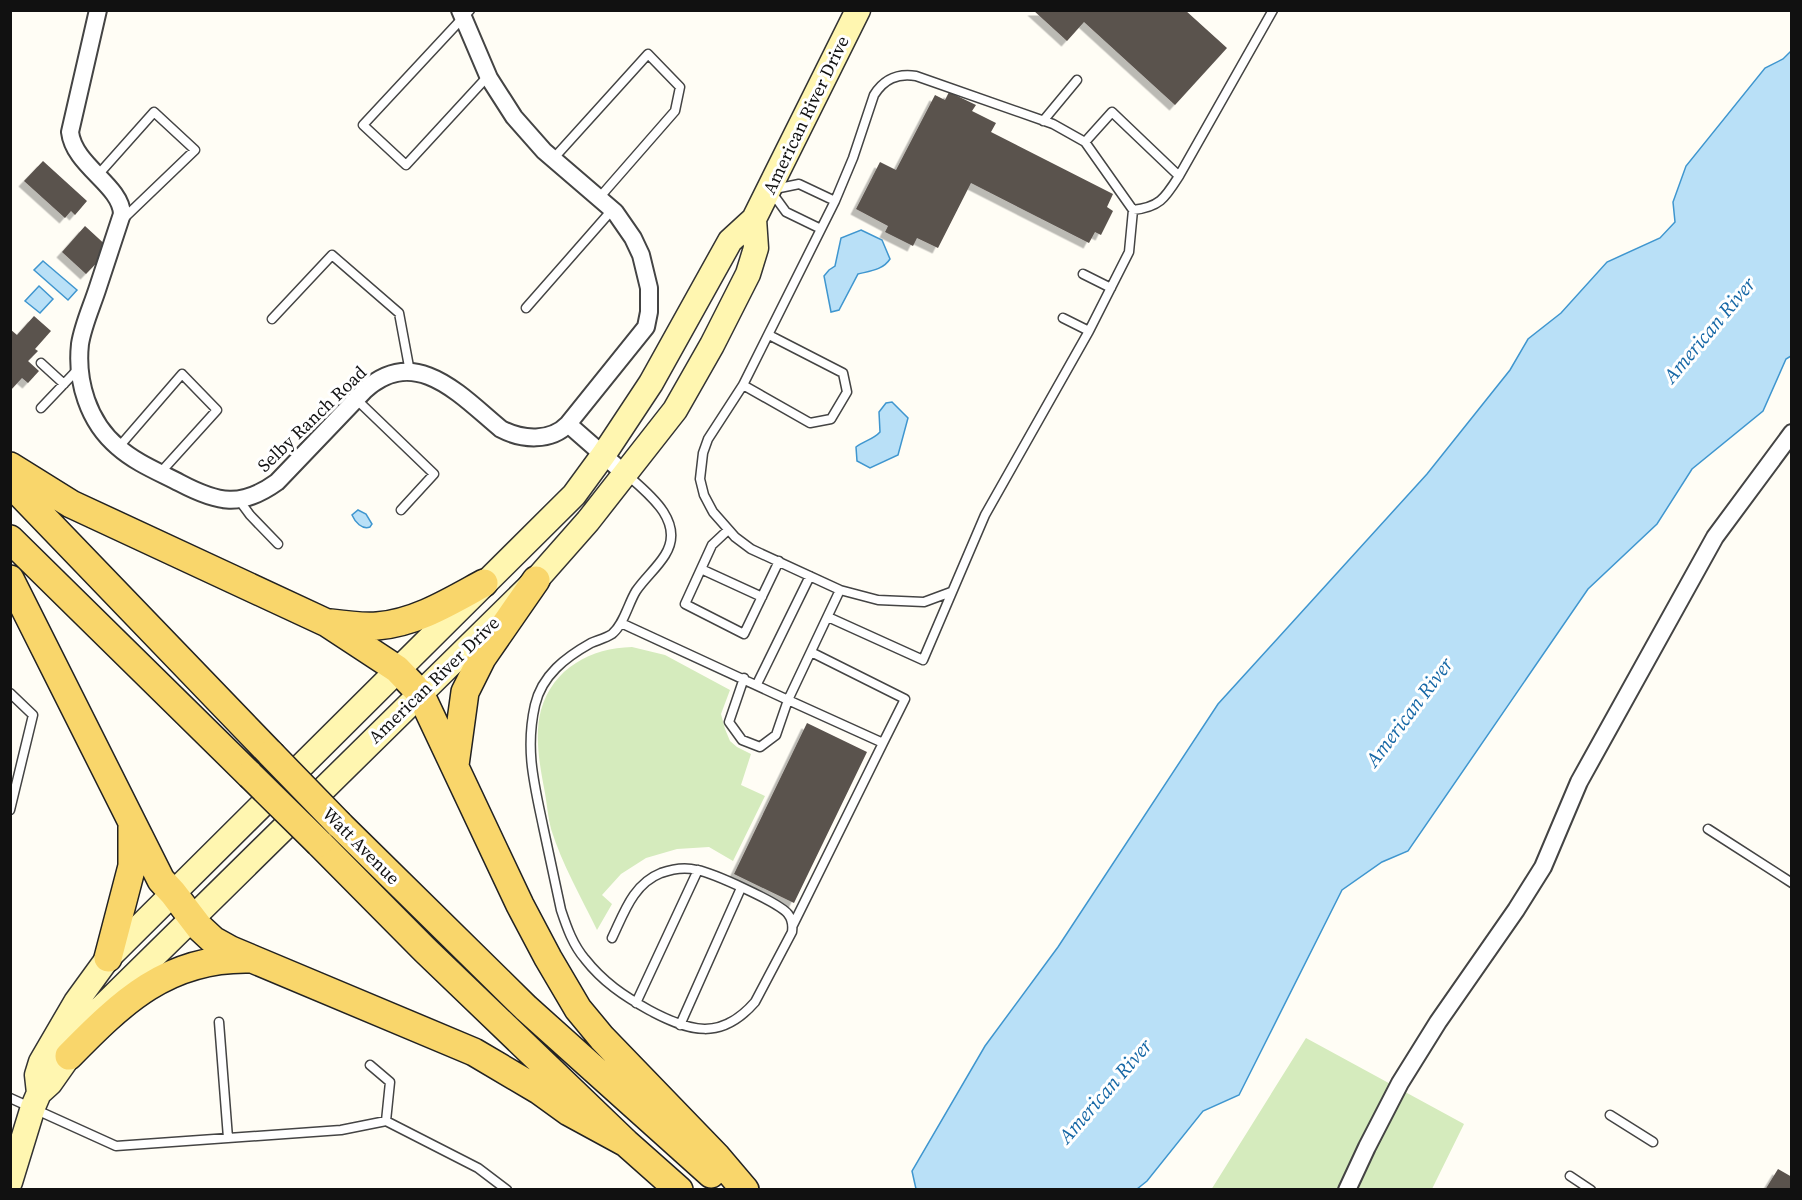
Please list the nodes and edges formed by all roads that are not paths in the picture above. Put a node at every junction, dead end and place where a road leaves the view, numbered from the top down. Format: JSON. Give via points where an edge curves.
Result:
{"nodes":[{"id":1,"x":98,"y":10,"type":"edge"},
{"id":2,"x":858,"y":10,"type":"edge"},
{"id":3,"x":1273,"y":10,"type":"edge"},
{"id":4,"x":464,"y":13,"type":"edge"},
{"id":5,"x":488,"y":76,"type":"junction"},
{"id":6,"x":1077,"y":80,"type":"dead end"},
{"id":7,"x":1043,"y":121,"type":"junction"},
{"id":8,"x":1085,"y":142,"type":"junction"},
{"id":9,"x":553,"y":159,"type":"junction"},
{"id":10,"x":97,"y":176,"type":"junction"},
{"id":11,"x":1179,"y":176,"type":"junction"},
{"id":12,"x":770,"y":190,"type":"junction"},
{"id":13,"x":599,"y":198,"type":"junction"},
{"id":14,"x":835,"y":201,"type":"junction"},
{"id":15,"x":612,"y":210,"type":"junction"},
{"id":16,"x":1133,"y":210,"type":"junction"},
{"id":17,"x":754,"y":219,"type":"junction"},
{"id":18,"x":120,"y":221,"type":"junction"},
{"id":19,"x":820,"y":229,"type":"junction"},
{"id":20,"x":1083,"y":274,"type":"dead end"},
{"id":21,"x":1111,"y":288,"type":"junction"},
{"id":22,"x":526,"y":308,"type":"dead end"},
{"id":23,"x":1063,"y":318,"type":"dead end"},
{"id":24,"x":272,"y":319,"type":"dead end"},
{"id":25,"x":1089,"y":330,"type":"junction"},
{"id":26,"x":769,"y":335,"type":"junction"},
{"id":27,"x":40,"y":363,"type":"dead end"},
{"id":28,"x":79,"y":367,"type":"junction"},
{"id":29,"x":410,"y":372,"type":"junction"},
{"id":30,"x":64,"y":384,"type":"junction"},
{"id":31,"x":743,"y":385,"type":"junction"},
{"id":32,"x":356,"y":399,"type":"junction"},
{"id":33,"x":41,"y":408,"type":"dead end"},
{"id":34,"x":568,"y":424,"type":"junction"},
{"id":35,"x":1791,"y":433,"type":"edge"},
{"id":36,"x":118,"y":448,"type":"junction"},
{"id":37,"x":604,"y":454,"type":"junction"},
{"id":38,"x":10,"y":466,"type":"edge"},
{"id":39,"x":160,"y":473,"type":"junction"},
{"id":40,"x":625,"y":474,"type":"junction"},
{"id":41,"x":10,"y":483,"type":"edge"},
{"id":42,"x":239,"y":500,"type":"junction"},
{"id":43,"x":402,"y":510,"type":"dead end"},
{"id":44,"x":728,"y":530,"type":"junction"},
{"id":45,"x":10,"y":539,"type":"edge"},
{"id":46,"x":278,"y":544,"type":"dead end"},
{"id":47,"x":779,"y":561,"type":"junction"},
{"id":48,"x":701,"y":569,"type":"junction"},
{"id":49,"x":810,"y":576,"type":"junction"},
{"id":50,"x":10,"y":579,"type":"edge"},
{"id":51,"x":536,"y":580,"type":"junction"},
{"id":52,"x":484,"y":583,"type":"junction"},
{"id":53,"x":840,"y":590,"type":"junction"},
{"id":54,"x":951,"y":592,"type":"junction"},
{"id":55,"x":762,"y":597,"type":"junction"},
{"id":56,"x":828,"y":616,"type":"junction"},
{"id":57,"x":327,"y":622,"type":"junction"},
{"id":58,"x":621,"y":623,"type":"junction"},
{"id":59,"x":811,"y":652,"type":"junction"},
{"id":60,"x":397,"y":669,"type":"junction"},
{"id":61,"x":744,"y":678,"type":"junction"},
{"id":62,"x":757,"y":684,"type":"junction"},
{"id":63,"x":10,"y":693,"type":"edge"},
{"id":64,"x":420,"y":693,"type":"junction"},
{"id":65,"x":788,"y":699,"type":"junction"},
{"id":66,"x":883,"y":743,"type":"junction"},
{"id":67,"x":455,"y":766,"type":"junction"},
{"id":68,"x":10,"y":810,"type":"edge"},
{"id":69,"x":132,"y":823,"type":"junction"},
{"id":70,"x":1708,"y":829,"type":"dead end"},
{"id":71,"x":698,"y":870,"type":"junction"},
{"id":72,"x":1791,"y":883,"type":"edge"},
{"id":73,"x":741,"y":888,"type":"junction"},
{"id":74,"x":173,"y":893,"type":"junction"},
{"id":75,"x":193,"y":919,"type":"junction"},
{"id":76,"x":793,"y":925,"type":"junction"},
{"id":77,"x":612,"y":938,"type":"dead end"},
{"id":78,"x":108,"y":958,"type":"junction"},
{"id":79,"x":252,"y":960,"type":"junction"},
{"id":80,"x":636,"y":1003,"type":"junction"},
{"id":81,"x":219,"y":1022,"type":"dead end"},
{"id":82,"x":680,"y":1025,"type":"junction"},
{"id":83,"x":69,"y":1056,"type":"junction"},
{"id":84,"x":370,"y":1065,"type":"dead end"},
{"id":85,"x":10,"y":1098,"type":"edge"},
{"id":86,"x":36,"y":1100,"type":"junction"},
{"id":87,"x":1610,"y":1114,"type":"dead end"},
{"id":88,"x":386,"y":1121,"type":"junction"},
{"id":89,"x":228,"y":1138,"type":"junction"},
{"id":90,"x":1653,"y":1142,"type":"dead end"},
{"id":91,"x":626,"y":1143,"type":"junction"},
{"id":92,"x":712,"y":1164,"type":"junction"},
{"id":93,"x":1570,"y":1176,"type":"dead end"},
{"id":94,"x":10,"y":1182,"type":"edge"},
{"id":95,"x":507,"y":1190,"type":"edge"},
{"id":96,"x":679,"y":1190,"type":"edge"},
{"id":97,"x":730,"y":1190,"type":"edge"},
{"id":98,"x":745,"y":1190,"type":"edge"},
{"id":99,"x":1347,"y":1190,"type":"edge"},
{"id":100,"x":1591,"y":1190,"type":"edge"}],
"edges":[{"from":1,"to":10,"type":"street","via":[[70,132],[76,152]]},
{"from":2,"to":12,"type":"street","name":"American River Drive"},
{"from":3,"to":11,"type":"lane"},
{"from":4,"to":5,"type":"street","name":"Selby Ranch Road"},
{"from":4,"to":5,"type":"lane","via":[[363,125],[406,165]]},
{"from":5,"to":9,"type":"street","name":"Selby Ranch Road","via":[[514,117]]},
{"from":6,"to":7,"type":"lane"},
{"from":7,"to":8,"type":"lane"},
{"from":7,"to":14,"type":"lane","via":[[916,76],[896,75],[879,87],[874,96]]},
{"from":8,"to":11,"type":"lane","via":[[1112,112]]},
{"from":8,"to":16,"type":"lane"},
{"from":9,"to":13,"type":"street","name":"Selby Ranch Road"},
{"from":9,"to":13,"type":"lane","via":[[648,54],[680,87],[675,111]]},
{"from":10,"to":18,"type":"street","via":[[120,204]]},
{"from":10,"to":18,"type":"lane","via":[[154,112],[195,150]]},
{"from":11,"to":16,"type":"lane","via":[[1165,198],[1150,208]]},
{"from":12,"to":14,"type":"lane","via":[[799,184]]},
{"from":12,"to":17,"type":"street","name":"American River Drive"},
{"from":12,"to":19,"type":"lane","via":[[786,212]]},
{"from":13,"to":15,"type":"street","name":"Selby Ranch Road"},
{"from":14,"to":19,"type":"lane"},
{"from":15,"to":22,"type":"lane"},
{"from":15,"to":34,"type":"street","name":"Selby Ranch Road","via":[[641,255],[649,288],[648,321]]},
{"from":16,"to":21,"type":"lane","via":[[1129,252]]},
{"from":17,"to":37,"type":"street","name":"American River Drive","via":[[730,241],[651,383]]},
{"from":17,"to":40,"type":"street","name":"American River Drive","via":[[756,248],[748,274],[675,410]]},
{"from":18,"to":28,"type":"street","name":"Selby Ranch Road","via":[[80,343]]},
{"from":19,"to":26,"type":"lane"},
{"from":20,"to":21,"type":"lane"},
{"from":21,"to":25,"type":"lane"},
{"from":23,"to":25,"type":"lane"},
{"from":24,"to":29,"type":"lane","via":[[332,255],[399,313]]},
{"from":25,"to":54,"type":"lane","via":[[985,515]]},
{"from":26,"to":31,"type":"lane"},
{"from":26,"to":31,"type":"lane","via":[[843,373],[847,392],[831,419],[810,423]]},
{"from":27,"to":30,"type":"lane"},
{"from":28,"to":30,"type":"lane"},
{"from":28,"to":36,"type":"street","name":"Selby Ranch Road","via":[[92,414]]},
{"from":29,"to":32,"type":"street","name":"Selby Ranch Road","via":[[379,379]]},
{"from":29,"to":34,"type":"street","name":"Selby Ranch Road","via":[[446,384],[510,434],[550,437]]},
{"from":30,"to":33,"type":"lane"},
{"from":31,"to":44,"type":"lane","via":[[708,439],[701,464],[704,495],[712,512]]},
{"from":32,"to":42,"type":"street","name":"Selby Ranch Road","via":[[277,482],[263,492]]},
{"from":32,"to":43,"type":"lane","via":[[434,474]]},
{"from":34,"to":37,"type":"street"},
{"from":35,"to":99,"type":"street","via":[[1715,537],[1579,782],[1543,867],[1400,1083]]},
{"from":36,"to":39,"type":"street","name":"Selby Ranch Road"},
{"from":36,"to":39,"type":"lane","via":[[182,374],[217,410]]},
{"from":37,"to":40,"type":"street"},
{"from":37,"to":52,"type":"street","name":"American River Drive","via":[[574,495]]},
{"from":38,"to":57,"type":"main road","via":[[71,504]]},
{"from":39,"to":42,"type":"street","name":"Selby Ranch Road","via":[[213,498]]},
{"from":40,"to":51,"type":"street","name":"American River Drive"},
{"from":40,"to":58,"type":"lane","via":[[668,518],[670,541],[665,555],[629,603]]},
{"from":41,"to":92,"type":"main road","name":"Watt Avenue","bridge":true,"via":[[339,824],[526,1008]]},
{"from":42,"to":46,"type":"lane"},
{"from":44,"to":47,"type":"lane","via":[[751,549]]},
{"from":44,"to":48,"type":"lane","via":[[712,545]]},
{"from":45,"to":91,"type":"main road","name":"Watt Avenue","bridge":true},
{"from":47,"to":49,"type":"lane"},
{"from":47,"to":55,"type":"lane"},
{"from":48,"to":55,"type":"lane"},
{"from":48,"to":55,"type":"lane","via":[[685,604],[744,634]]},
{"from":49,"to":53,"type":"lane"},
{"from":49,"to":62,"type":"lane"},
{"from":50,"to":69,"type":"main road"},
{"from":51,"to":64,"type":"street","name":"American River Drive"},
{"from":51,"to":67,"type":"main road","via":[[482,657],[465,692]]},
{"from":52,"to":57,"type":"main road","via":[[408,619],[379,626]]},
{"from":52,"to":60,"type":"street","name":"American River Drive"},
{"from":53,"to":54,"type":"lane","via":[[878,600],[924,602]]},
{"from":53,"to":56,"type":"lane"},
{"from":54,"to":56,"type":"lane","via":[[923,660]]},
{"from":56,"to":59,"type":"lane"},
{"from":57,"to":60,"type":"main road"},
{"from":58,"to":61,"type":"lane"},
{"from":58,"to":80,"type":"lane","via":[[612,634],[575,652],[544,682],[535,704],[530,744],[531,769],[567,927],[584,958],[603,980]]},
{"from":59,"to":65,"type":"lane"},
{"from":59,"to":66,"type":"lane","via":[[905,699]]},
{"from":60,"to":64,"type":"main road"},
{"from":60,"to":74,"type":"street","name":"American River Drive"},
{"from":61,"to":62,"type":"lane"},
{"from":61,"to":65,"type":"lane","via":[[729,722],[742,740],[760,747],[776,735]]},
{"from":62,"to":65,"type":"lane"},
{"from":63,"to":68,"type":"lane","via":[[33,715]]},
{"from":64,"to":67,"type":"main road"},
{"from":64,"to":75,"type":"street","name":"American River Drive"},
{"from":65,"to":66,"type":"lane"},
{"from":66,"to":76,"type":"lane"},
{"from":67,"to":92,"type":"main road","via":[[520,905],[578,1009]]},
{"from":69,"to":74,"type":"main road","via":[[161,880]]},
{"from":69,"to":78,"type":"main road","via":[[132,866]]},
{"from":70,"to":72,"type":"lane"},
{"from":71,"to":73,"type":"lane"},
{"from":71,"to":77,"type":"lane","via":[[677,869],[645,882],[633,894]]},
{"from":71,"to":80,"type":"lane"},
{"from":73,"to":76,"type":"lane","via":[[783,909]]},
{"from":73,"to":82,"type":"lane"},
{"from":74,"to":75,"type":"main road"},
{"from":74,"to":78,"type":"street","name":"American River Drive"},
{"from":75,"to":79,"type":"main road","via":[[213,940]]},
{"from":75,"to":83,"type":"street","name":"American River Drive","via":[[96,1012]]},
{"from":76,"to":82,"type":"lane","via":[[747,1011],[721,1026],[704,1029]]},
{"from":78,"to":86,"type":"street","name":"American River Drive","via":[[76,1002],[41,1062]]},
{"from":79,"to":83,"type":"main road","via":[[227,959],[162,978],[105,1020]]},
{"from":79,"to":91,"type":"main road","via":[[474,1052]]},
{"from":80,"to":82,"type":"lane"},
{"from":81,"to":89,"type":"lane"},
{"from":83,"to":86,"type":"street","name":"American River Drive"},
{"from":84,"to":88,"type":"lane","via":[[390,1082]]},
{"from":85,"to":86,"type":"lane"},
{"from":86,"to":89,"type":"lane","via":[[116,1146]]},
{"from":86,"to":94,"type":"street","name":"American River Drive"},
{"from":87,"to":90,"type":"lane"},
{"from":88,"to":89,"type":"lane","via":[[341,1130]]},
{"from":88,"to":95,"type":"lane","via":[[478,1168]]},
{"from":91,"to":96,"type":"main road","name":"Watt Avenue"},
{"from":92,"to":97,"type":"main road","name":"Watt Avenue"},
{"from":92,"to":98,"type":"main road"},
{"from":93,"to":100,"type":"lane"}]}
